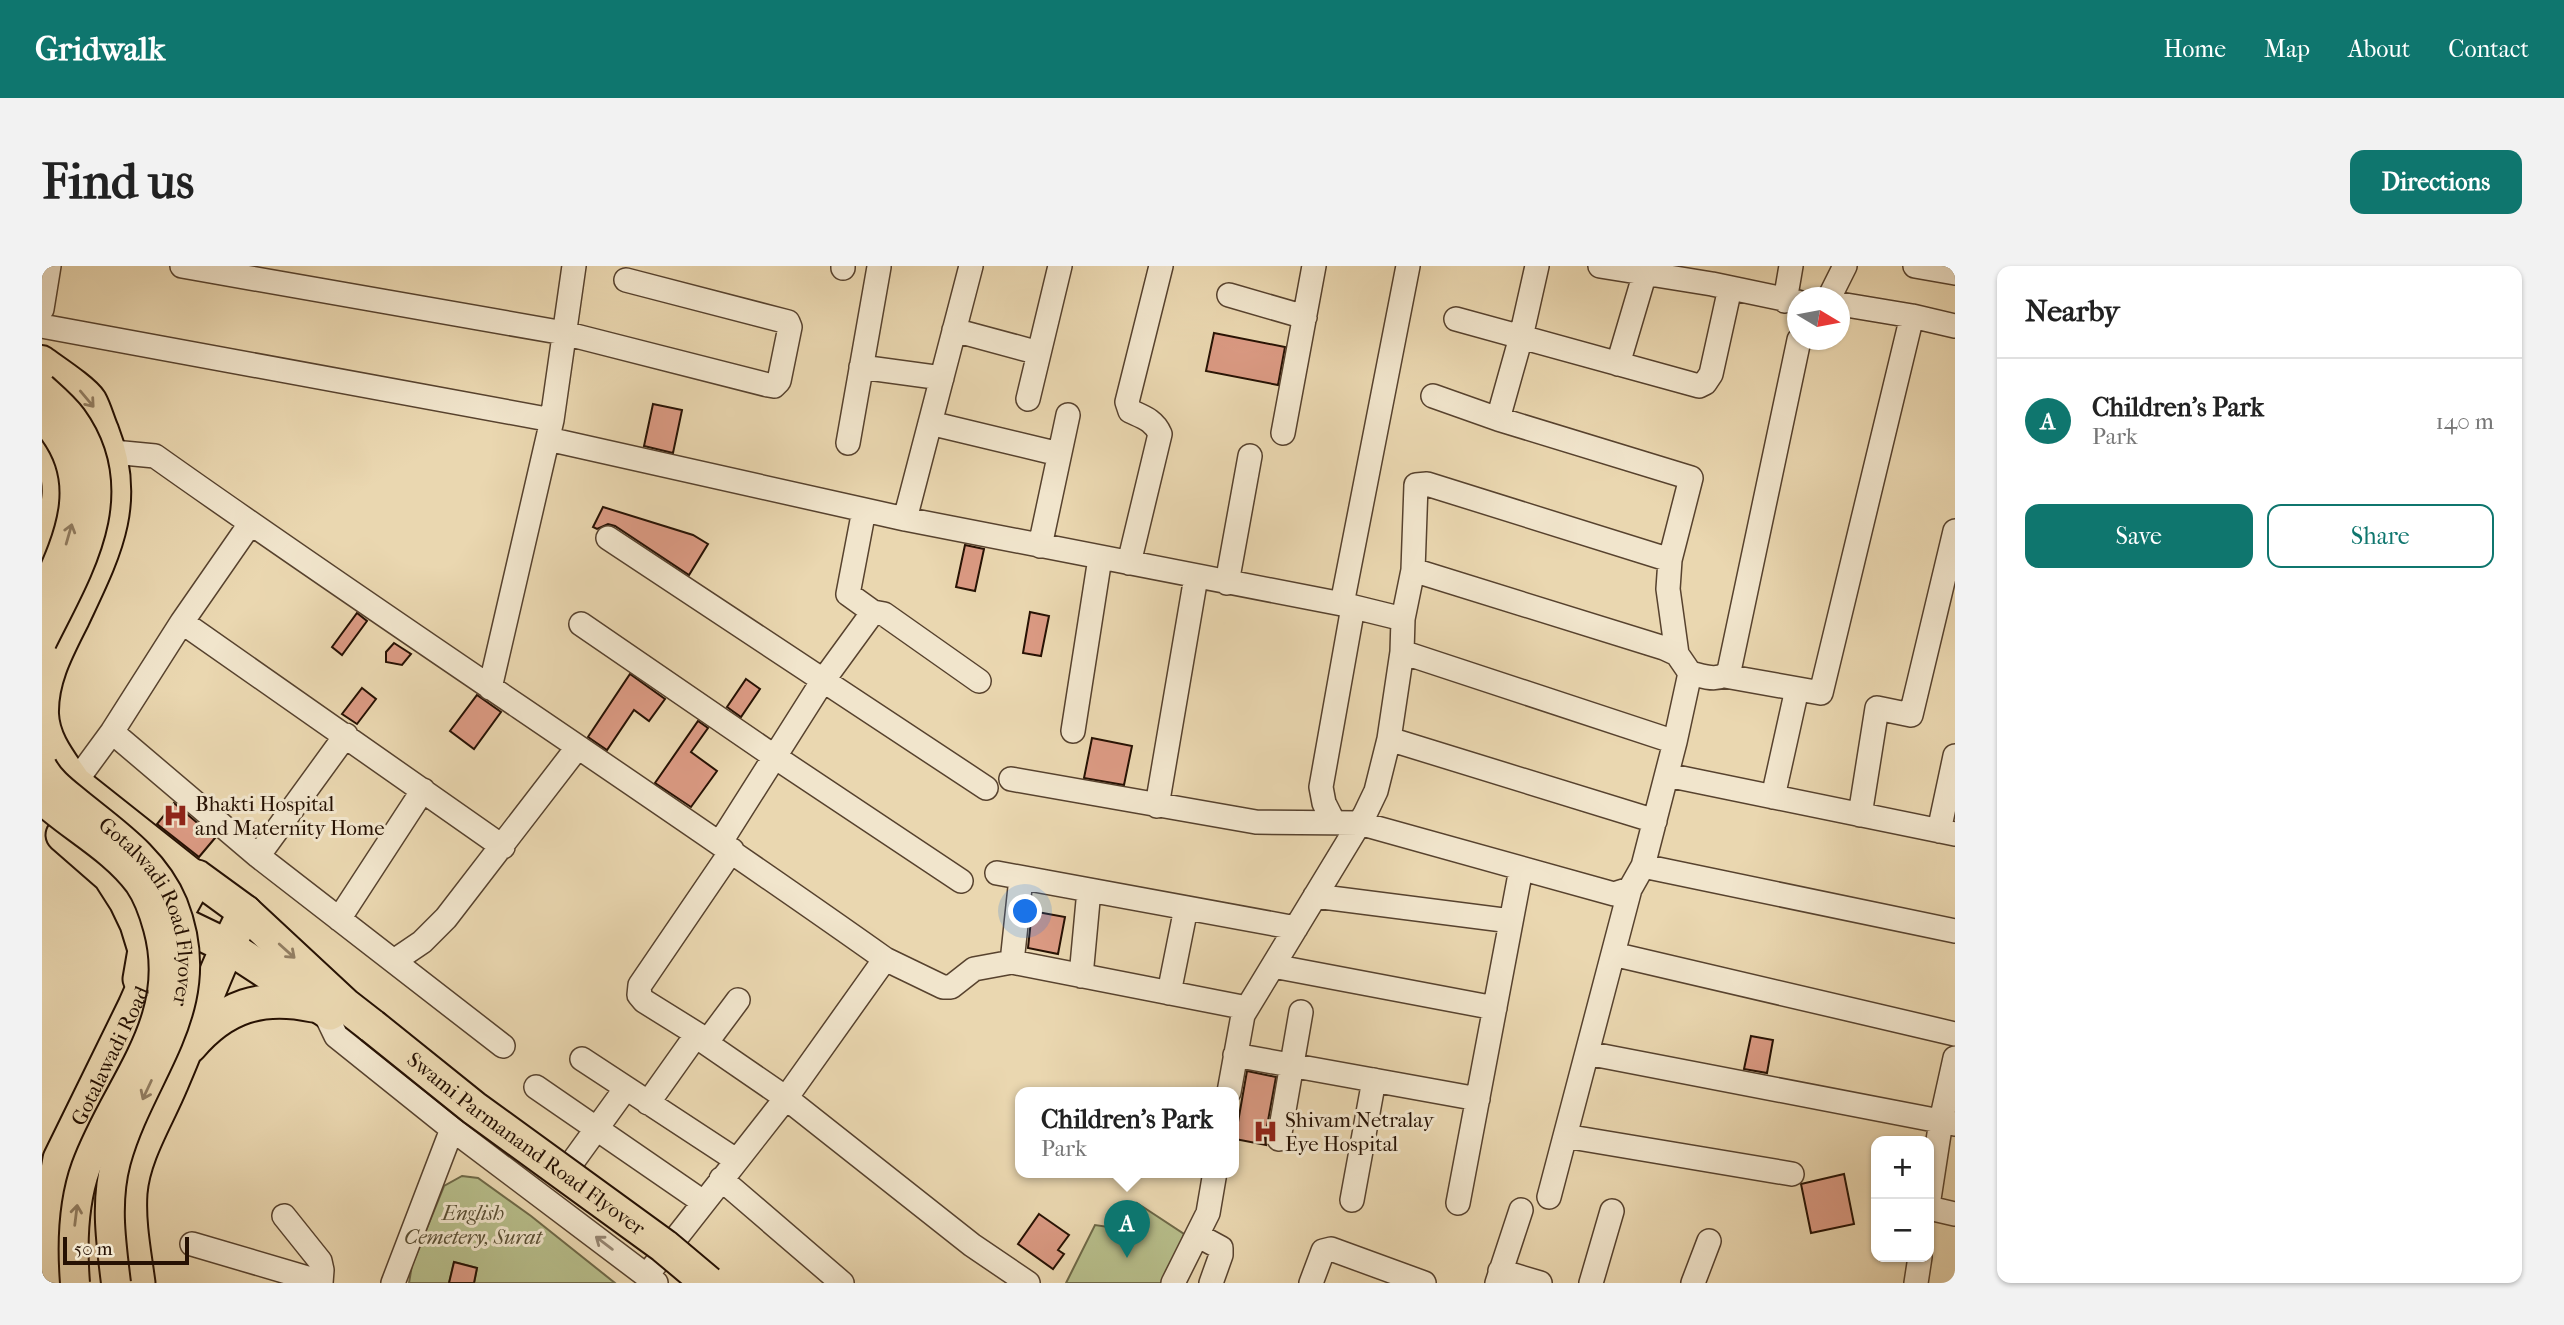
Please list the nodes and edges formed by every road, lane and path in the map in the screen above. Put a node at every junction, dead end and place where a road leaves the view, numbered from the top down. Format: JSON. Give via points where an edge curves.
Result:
{"nodes":[{"id":1,"x":49,"y":266,"type":"edge"},
{"id":2,"x":182,"y":266,"type":"edge"},
{"id":3,"x":574,"y":266,"type":"edge"},
{"id":4,"x":971,"y":266,"type":"edge"},
{"id":5,"x":1060,"y":266,"type":"edge"},
{"id":6,"x":1161,"y":266,"type":"edge"},
{"id":7,"x":1314,"y":266,"type":"edge"},
{"id":8,"x":1408,"y":266,"type":"edge"},
{"id":9,"x":1537,"y":266,"type":"edge"},
{"id":10,"x":1600,"y":266,"type":"edge"},
{"id":11,"x":1791,"y":266,"type":"edge"},
{"id":12,"x":1845,"y":266,"type":"edge"},
{"id":13,"x":1915,"y":266,"type":"edge"},
{"id":14,"x":879,"y":267,"type":"edge"},
{"id":15,"x":1646,"y":269,"type":"edge"},
{"id":16,"x":1955,"y":273,"type":"edge"},
{"id":17,"x":1719,"y":279,"type":"edge"},
{"id":18,"x":626,"y":280,"type":"dead end"},
{"id":19,"x":1791,"y":287,"type":"edge"},
{"id":20,"x":1834,"y":287,"type":"edge"},
{"id":21,"x":1229,"y":295,"type":"dead end"},
{"id":22,"x":1787,"y":300,"type":"edge"},
{"id":23,"x":1850,"y":306,"type":"edge"},
{"id":24,"x":42,"y":309,"type":"edge"},
{"id":25,"x":1912,"y":316,"type":"junction"},
{"id":26,"x":1305,"y":317,"type":"junction"},
{"id":27,"x":1456,"y":319,"type":"dead end"},
{"id":28,"x":42,"y":326,"type":"edge"},
{"id":29,"x":1955,"y":326,"type":"edge"},
{"id":30,"x":954,"y":330,"type":"junction"},
{"id":31,"x":564,"y":333,"type":"junction"},
{"id":32,"x":1521,"y":337,"type":"junction"},
{"id":33,"x":1797,"y":350,"type":"edge"},
{"id":34,"x":1039,"y":353,"type":"junction"},
{"id":35,"x":42,"y":360,"type":"edge"},
{"id":36,"x":1618,"y":364,"type":"junction"},
{"id":37,"x":862,"y":367,"type":"junction"},
{"id":38,"x":942,"y":379,"type":"junction"},
{"id":39,"x":42,"y":388,"type":"edge"},
{"id":40,"x":1433,"y":396,"type":"dead end"},
{"id":41,"x":1028,"y":399,"type":"dead end"},
{"id":42,"x":1068,"y":415,"type":"dead end"},
{"id":43,"x":42,"y":417,"type":"edge"},
{"id":44,"x":1498,"y":419,"type":"junction"},
{"id":45,"x":930,"y":423,"type":"junction"},
{"id":46,"x":550,"y":430,"type":"junction"},
{"id":47,"x":1283,"y":433,"type":"dead end"},
{"id":48,"x":848,"y":443,"type":"dead end"},
{"id":49,"x":113,"y":452,"type":"junction"},
{"id":50,"x":1059,"y":454,"type":"junction"},
{"id":51,"x":48,"y":456,"type":"edge"},
{"id":52,"x":1250,"y":456,"type":"dead end"},
{"id":53,"x":864,"y":510,"type":"junction"},
{"id":54,"x":905,"y":519,"type":"junction"},
{"id":55,"x":250,"y":524,"type":"junction"},
{"id":56,"x":1955,"y":531,"type":"edge"},
{"id":57,"x":608,"y":538,"type":"dead end"},
{"id":58,"x":42,"y":545,"type":"edge"},
{"id":59,"x":1040,"y":546,"type":"junction"},
{"id":60,"x":1100,"y":558,"type":"junction"},
{"id":61,"x":1670,"y":561,"type":"junction"},
{"id":62,"x":1129,"y":564,"type":"junction"},
{"id":63,"x":1412,"y":570,"type":"junction"},
{"id":64,"x":1196,"y":577,"type":"junction"},
{"id":65,"x":1227,"y":583,"type":"junction"},
{"id":66,"x":42,"y":597,"type":"edge"},
{"id":67,"x":1348,"y":605,"type":"junction"},
{"id":68,"x":873,"y":612,"type":"junction"},
{"id":69,"x":1403,"y":619,"type":"junction"},
{"id":70,"x":182,"y":622,"type":"junction"},
{"id":71,"x":581,"y":624,"type":"dead end"},
{"id":72,"x":42,"y":642,"type":"edge"},
{"id":73,"x":1402,"y":652,"type":"junction"},
{"id":74,"x":1684,"y":664,"type":"junction"},
{"id":75,"x":1725,"y":676,"type":"junction"},
{"id":76,"x":979,"y":681,"type":"dead end"},
{"id":77,"x":822,"y":682,"type":"junction"},
{"id":78,"x":489,"y":688,"type":"junction"},
{"id":79,"x":1797,"y":689,"type":"junction"},
{"id":80,"x":1073,"y":731,"type":"dead end"},
{"id":81,"x":112,"y":732,"type":"junction"},
{"id":82,"x":346,"y":735,"type":"junction"},
{"id":83,"x":1389,"y":739,"type":"junction"},
{"id":84,"x":1675,"y":742,"type":"junction"},
{"id":85,"x":577,"y":748,"type":"junction"},
{"id":86,"x":1955,"y":756,"type":"edge"},
{"id":87,"x":775,"y":757,"type":"junction"},
{"id":88,"x":42,"y":760,"type":"edge"},
{"id":89,"x":42,"y":766,"type":"edge"},
{"id":90,"x":1667,"y":775,"type":"junction"},
{"id":91,"x":1011,"y":779,"type":"dead end"},
{"id":92,"x":76,"y":781,"type":"junction"},
{"id":93,"x":986,"y":788,"type":"dead end"},
{"id":94,"x":423,"y":790,"type":"junction"},
{"id":95,"x":1773,"y":797,"type":"junction"},
{"id":96,"x":42,"y":800,"type":"edge"},
{"id":97,"x":1157,"y":806,"type":"junction"},
{"id":98,"x":1860,"y":815,"type":"junction"},
{"id":99,"x":1655,"y":821,"type":"junction"},
{"id":100,"x":1334,"y":823,"type":"junction"},
{"id":101,"x":1359,"y":823,"type":"junction"},
{"id":102,"x":53,"y":826,"type":"edge"},
{"id":103,"x":1947,"y":833,"type":"edge"},
{"id":104,"x":726,"y":846,"type":"junction"},
{"id":105,"x":503,"y":847,"type":"junction"},
{"id":106,"x":258,"y":856,"type":"junction"},
{"id":107,"x":1643,"y":866,"type":"junction"},
{"id":108,"x":1521,"y":869,"type":"junction"},
{"id":109,"x":997,"y":873,"type":"dead end"},
{"id":110,"x":197,"y":877,"type":"junction"},
{"id":111,"x":1021,"y":878,"type":"junction"},
{"id":112,"x":961,"y":881,"type":"dead end"},
{"id":113,"x":1630,"y":889,"type":"junction"},
{"id":114,"x":1089,"y":890,"type":"junction"},
{"id":115,"x":1315,"y":896,"type":"junction"},
{"id":116,"x":1186,"y":908,"type":"junction"},
{"id":117,"x":245,"y":912,"type":"junction"},
{"id":118,"x":339,"y":919,"type":"junction"},
{"id":119,"x":173,"y":920,"type":"junction"},
{"id":120,"x":1511,"y":921,"type":"junction"},
{"id":121,"x":1296,"y":928,"type":"junction"},
{"id":122,"x":1955,"y":931,"type":"edge"},
{"id":123,"x":227,"y":946,"type":"junction"},
{"id":124,"x":1613,"y":954,"type":"junction"},
{"id":125,"x":885,"y":959,"type":"junction"},
{"id":126,"x":394,"y":961,"type":"junction"},
{"id":127,"x":1012,"y":962,"type":"junction"},
{"id":128,"x":1273,"y":966,"type":"junction"},
{"id":129,"x":1081,"y":976,"type":"junction"},
{"id":130,"x":1168,"y":993,"type":"junction"},
{"id":131,"x":738,"y":1000,"type":"dead end"},
{"id":132,"x":135,"y":1006,"type":"junction"},
{"id":133,"x":1247,"y":1008,"type":"junction"},
{"id":134,"x":1495,"y":1008,"type":"junction"},
{"id":135,"x":1301,"y":1012,"type":"dead end"},
{"id":136,"x":348,"y":1018,"type":"junction"},
{"id":137,"x":1955,"y":1034,"type":"edge"},
{"id":138,"x":701,"y":1038,"type":"junction"},
{"id":139,"x":503,"y":1046,"type":"dead end"},
{"id":140,"x":1587,"y":1053,"type":"junction"},
{"id":141,"x":1235,"y":1055,"type":"junction"},
{"id":142,"x":1955,"y":1058,"type":"edge"},
{"id":143,"x":582,"y":1059,"type":"dead end"},
{"id":144,"x":1291,"y":1065,"type":"junction"},
{"id":145,"x":1374,"y":1080,"type":"junction"},
{"id":146,"x":173,"y":1081,"type":"junction"},
{"id":147,"x":536,"y":1087,"type":"dead end"},
{"id":148,"x":1230,"y":1087,"type":"edge"},
{"id":149,"x":625,"y":1088,"type":"junction"},
{"id":150,"x":786,"y":1098,"type":"junction"},
{"id":151,"x":1478,"y":1099,"type":"junction"},
{"id":152,"x":648,"y":1103,"type":"junction"},
{"id":153,"x":1948,"y":1123,"type":"edge"},
{"id":154,"x":452,"y":1129,"type":"junction"},
{"id":155,"x":596,"y":1129,"type":"junction"},
{"id":156,"x":1565,"y":1136,"type":"junction"},
{"id":157,"x":1279,"y":1139,"type":"dead end"},
{"id":158,"x":736,"y":1160,"type":"junction"},
{"id":159,"x":571,"y":1164,"type":"junction"},
{"id":160,"x":1792,"y":1174,"type":"dead end"},
{"id":161,"x":1214,"y":1178,"type":"edge"},
{"id":162,"x":722,"y":1179,"type":"junction"},
{"id":163,"x":1934,"y":1179,"type":"edge"},
{"id":164,"x":1549,"y":1197,"type":"dead end"},
{"id":165,"x":1352,"y":1200,"type":"dead end"},
{"id":166,"x":703,"y":1202,"type":"junction"},
{"id":167,"x":1458,"y":1203,"type":"dead end"},
{"id":168,"x":1934,"y":1209,"type":"edge"},
{"id":169,"x":1521,"y":1210,"type":"dead end"},
{"id":170,"x":1612,"y":1211,"type":"dead end"},
{"id":171,"x":1955,"y":1214,"type":"edge"},
{"id":172,"x":284,"y":1216,"type":"dead end"},
{"id":173,"x":1197,"y":1235,"type":"junction"},
{"id":174,"x":672,"y":1241,"type":"junction"},
{"id":175,"x":1709,"y":1241,"type":"dead end"},
{"id":176,"x":192,"y":1244,"type":"dead end"},
{"id":177,"x":1919,"y":1262,"type":"edge"},
{"id":178,"x":1498,"y":1277,"type":"edge"},
{"id":179,"x":1399,"y":1278,"type":"edge"},
{"id":180,"x":651,"y":1279,"type":"edge"},
{"id":181,"x":53,"y":1283,"type":"edge"},
{"id":182,"x":75,"y":1283,"type":"edge"},
{"id":183,"x":116,"y":1283,"type":"edge"},
{"id":184,"x":138,"y":1283,"type":"edge"},
{"id":185,"x":321,"y":1283,"type":"edge"},
{"id":186,"x":393,"y":1283,"type":"edge"},
{"id":187,"x":685,"y":1283,"type":"edge"},
{"id":188,"x":708,"y":1283,"type":"edge"},
{"id":189,"x":722,"y":1283,"type":"edge"},
{"id":190,"x":842,"y":1283,"type":"edge"},
{"id":191,"x":1028,"y":1283,"type":"edge"},
{"id":192,"x":1173,"y":1283,"type":"edge"},
{"id":193,"x":1211,"y":1283,"type":"edge"},
{"id":194,"x":1311,"y":1283,"type":"edge"},
{"id":195,"x":1424,"y":1283,"type":"edge"},
{"id":196,"x":1540,"y":1283,"type":"edge"},
{"id":197,"x":1591,"y":1283,"type":"edge"},
{"id":198,"x":1693,"y":1283,"type":"edge"},
{"id":199,"x":1916,"y":1283,"type":"edge"}],
"edges":[{"from":1,"to":24,"type":"street"},
{"from":2,"to":31,"type":"street"},
{"from":3,"to":31,"type":"street"},
{"from":4,"to":30,"type":"street"},
{"from":5,"to":34,"type":"street"},
{"from":6,"to":62,"type":"street","via":[[1127,402],[1130,411],[1157,425],[1160,434]]},
{"from":7,"to":26,"type":"street"},
{"from":8,"to":67,"type":"street"},
{"from":9,"to":32,"type":"street"},
{"from":10,"to":15,"type":"street"},
{"from":11,"to":19,"type":"street"},
{"from":12,"to":20,"type":"street"},
{"from":13,"to":16,"type":"street"},
{"from":14,"to":37,"type":"street"},
{"from":15,"to":17,"type":"street"},
{"from":15,"to":36,"type":"street"},
{"from":17,"to":22,"type":"street"},
{"from":17,"to":36,"type":"street","via":[[1711,374],[1705,383],[1687,384]]},
{"from":18,"to":31,"type":"street","via":[[788,322],[779,381],[768,385]]},
{"from":21,"to":26,"type":"street"},
{"from":23,"to":25,"type":"street"},
{"from":25,"to":29,"type":"street"},
{"from":25,"to":79,"type":"street","via":[[1821,693]]},
{"from":26,"to":47,"type":"street"},
{"from":27,"to":32,"type":"street"},
{"from":28,"to":46,"type":"street"},
{"from":30,"to":34,"type":"street"},
{"from":30,"to":38,"type":"street"},
{"from":31,"to":46,"type":"street"},
{"from":32,"to":36,"type":"street"},
{"from":32,"to":44,"type":"street"},
{"from":33,"to":75,"type":"street"},
{"from":34,"to":41,"type":"street"},
{"from":35,"to":49,"type":"main road","one_way":true,"via":[[91,399]]},
{"from":37,"to":38,"type":"street"},
{"from":37,"to":48,"type":"street"},
{"from":38,"to":45,"type":"street"},
{"from":39,"to":72,"type":"main road","bridge":true,"via":[[72,418],[87,445],[97,505],[80,565]]},
{"from":40,"to":44,"type":"street"},
{"from":42,"to":50,"type":"street"},
{"from":66,"to":43,"type":"main road","one_way":true,"bridge":true,"via":[[62,555],[76,504],[68,453]]},
{"from":44,"to":61,"type":"street","via":[[1691,478]]},
{"from":45,"to":50,"type":"street"},
{"from":45,"to":54,"type":"street"},
{"from":46,"to":53,"type":"street"},
{"from":46,"to":78,"type":"street"},
{"from":49,"to":51,"type":"street"},
{"from":49,"to":55,"type":"street","via":[[155,456]]},
{"from":49,"to":92,"type":"main road","via":[[117,487],[106,554],[45,690],[44,717],[51,745]]},
{"from":50,"to":59,"type":"street"},
{"from":51,"to":58,"type":"main road","via":[[57,480],[57,503]]},
{"from":52,"to":65,"type":"street"},
{"from":53,"to":54,"type":"street"},
{"from":53,"to":68,"type":"street","via":[[848,594]]},
{"from":54,"to":59,"type":"street"},
{"from":55,"to":70,"type":"street"},
{"from":55,"to":78,"type":"street"},
{"from":56,"to":98,"type":"street","via":[[1911,715],[1877,708]]},
{"from":57,"to":77,"type":"street"},
{"from":59,"to":60,"type":"street"},
{"from":60,"to":62,"type":"street"},
{"from":60,"to":80,"type":"street"},
{"from":61,"to":63,"type":"street","via":[[1420,483],[1415,492]]},
{"from":61,"to":74,"type":"street","via":[[1668,589]]},
{"from":62,"to":64,"type":"street"},
{"from":63,"to":69,"type":"street"},
{"from":63,"to":74,"type":"street","via":[[1664,648]]},
{"from":64,"to":65,"type":"street"},
{"from":64,"to":97,"type":"street"},
{"from":65,"to":67,"type":"street"},
{"from":67,"to":69,"type":"street"},
{"from":67,"to":100,"type":"street","via":[[1321,787]]},
{"from":68,"to":76,"type":"street","via":[[884,614]]},
{"from":68,"to":77,"type":"street"},
{"from":69,"to":73,"type":"street"},
{"from":70,"to":81,"type":"street"},
{"from":70,"to":82,"type":"street"},
{"from":71,"to":87,"type":"street"},
{"from":73,"to":83,"type":"street"},
{"from":73,"to":84,"type":"street"},
{"from":74,"to":75,"type":"street","via":[[1718,678]]},
{"from":74,"to":84,"type":"street"},
{"from":75,"to":79,"type":"street"},
{"from":77,"to":87,"type":"street"},
{"from":77,"to":93,"type":"street"},
{"from":78,"to":85,"type":"street"},
{"from":79,"to":95,"type":"street"},
{"from":81,"to":92,"type":"street"},
{"from":81,"to":106,"type":"street"},
{"from":82,"to":94,"type":"street"},
{"from":82,"to":106,"type":"street"},
{"from":83,"to":99,"type":"street"},
{"from":83,"to":101,"type":"street","via":[[1376,792]]},
{"from":84,"to":90,"type":"street"},
{"from":85,"to":104,"type":"street"},
{"from":85,"to":105,"type":"street"},
{"from":86,"to":103,"type":"street"},
{"from":87,"to":104,"type":"street"},
{"from":87,"to":112,"type":"street"},
{"from":88,"to":92,"type":"main road"},
{"from":89,"to":183,"type":"main road","name":"Gotalwadi Road Flyover","one_way":true,"bridge":true,"via":[[58,786],[159,876],[183,942],[185,981],[179,1015],[116,1161],[109,1194]]},
{"from":90,"to":95,"type":"street"},
{"from":90,"to":99,"type":"street"},
{"from":91,"to":97,"type":"street"},
{"from":92,"to":110,"type":"main road"},
{"from":94,"to":105,"type":"street"},
{"from":94,"to":118,"type":"street"},
{"from":95,"to":98,"type":"street"},
{"from":182,"to":96,"type":"main road","name":"Gotalwadi Road Flyover","one_way":true,"bridge":true,"via":[[74,1229],[86,1166],[159,1013],[164,950],[140,884]]},
{"from":97,"to":100,"type":"street","via":[[1256,822]]},
{"from":98,"to":103,"type":"street"},
{"from":99,"to":107,"type":"street"},
{"from":100,"to":101,"type":"street"},
{"from":101,"to":108,"type":"street"},
{"from":101,"to":115,"type":"street"},
{"from":102,"to":119,"type":"main road"},
{"from":102,"to":132,"type":"highway","via":[[110,876],[137,924],[145,950]]},
{"from":104,"to":125,"type":"street"},
{"from":104,"to":138,"type":"street","via":[[640,985],[644,1001]]},
{"from":105,"to":126,"type":"street","via":[[446,918]]},
{"from":106,"to":118,"type":"street"},
{"from":107,"to":113,"type":"street"},
{"from":107,"to":122,"type":"street"},
{"from":108,"to":113,"type":"street","via":[[1614,894]]},
{"from":108,"to":120,"type":"street"},
{"from":109,"to":111,"type":"street"},
{"from":110,"to":117,"type":"highway"},
{"from":110,"to":119,"type":"highway","name":"Gotalawadi Road"},
{"from":111,"to":114,"type":"street"},
{"from":111,"to":127,"type":"street"},
{"from":113,"to":124,"type":"street"},
{"from":114,"to":116,"type":"street"},
{"from":114,"to":129,"type":"street"},
{"from":115,"to":120,"type":"street"},
{"from":115,"to":121,"type":"street"},
{"from":116,"to":121,"type":"street"},
{"from":116,"to":130,"type":"street"},
{"from":117,"to":123,"type":"highway"},
{"from":117,"to":136,"type":"highway","one_way":true},
{"from":118,"to":126,"type":"street"},
{"from":119,"to":123,"type":"highway"},
{"from":119,"to":132,"type":"highway","name":"Gotalawadi Road"},
{"from":120,"to":134,"type":"street"},
{"from":121,"to":128,"type":"street"},
{"from":123,"to":136,"type":"highway"},
{"from":123,"to":146,"type":"highway"},
{"from":124,"to":137,"type":"street"},
{"from":124,"to":140,"type":"street"},
{"from":125,"to":127,"type":"street","via":[[943,987],[951,987],[974,969]]},
{"from":125,"to":150,"type":"street"},
{"from":126,"to":139,"type":"street"},
{"from":127,"to":129,"type":"street"},
{"from":128,"to":133,"type":"street"},
{"from":128,"to":134,"type":"street"},
{"from":129,"to":130,"type":"street"},
{"from":130,"to":133,"type":"street"},
{"from":131,"to":138,"type":"street"},
{"from":132,"to":181,"type":"highway","name":"Gotalawadi Road","via":[[61,1159],[48,1241]]},
{"from":133,"to":141,"type":"street"},
{"from":134,"to":151,"type":"street"},
{"from":135,"to":144,"type":"street"},
{"from":136,"to":146,"type":"highway","via":[[293,1001],[251,1003],[207,1026],[190,1045]]},
{"from":136,"to":154,"type":"street","via":[[336,1036]]},
{"from":136,"to":159,"type":"street","via":[[374,1018]]},
{"from":136,"to":187,"type":"highway","name":"Swami Parmanand Road Flyover","via":[[464,1119]]},
{"from":136,"to":188,"type":"highway","name":"Swami Parmanand Road Flyover","bridge":true,"via":[[664,1246]]},
{"from":138,"to":150,"type":"street"},
{"from":138,"to":152,"type":"street"},
{"from":140,"to":153,"type":"street"},
{"from":140,"to":156,"type":"street"},
{"from":141,"to":144,"type":"street"},
{"from":141,"to":148,"type":"street"},
{"from":142,"to":153,"type":"street"},
{"from":143,"to":149,"type":"street"},
{"from":144,"to":145,"type":"street"},
{"from":144,"to":157,"type":"street"},
{"from":145,"to":151,"type":"street"},
{"from":145,"to":165,"type":"street"},
{"from":146,"to":184,"type":"highway","via":[[140,1155],[130,1191]]},
{"from":147,"to":155,"type":"street"},
{"from":149,"to":152,"type":"street"},
{"from":149,"to":155,"type":"street"},
{"from":150,"to":158,"type":"street"},
{"from":150,"to":191,"type":"street","via":[[972,1245]]},
{"from":151,"to":167,"type":"street"},
{"from":152,"to":158,"type":"street"},
{"from":153,"to":163,"type":"street"},
{"from":180,"to":154,"type":"street","one_way":true},
{"from":154,"to":186,"type":"street"},
{"from":155,"to":159,"type":"street"},
{"from":155,"to":166,"type":"street"},
{"from":156,"to":160,"type":"street"},
{"from":156,"to":164,"type":"street"},
{"from":158,"to":162,"type":"street"},
{"from":159,"to":174,"type":"street"},
{"from":161,"to":173,"type":"street","via":[[1208,1213]]},
{"from":162,"to":166,"type":"street"},
{"from":162,"to":190,"type":"street"},
{"from":166,"to":174,"type":"street"},
{"from":168,"to":171,"type":"street"},
{"from":169,"to":178,"type":"street"},
{"from":170,"to":197,"type":"street"},
{"from":172,"to":185,"type":"street","via":[[320,1261]]},
{"from":173,"to":192,"type":"street"},
{"from":173,"to":193,"type":"street","via":[[1221,1248]]},
{"from":174,"to":180,"type":"street"},
{"from":174,"to":189,"type":"street"},
{"from":175,"to":198,"type":"street"},
{"from":176,"to":185,"type":"street"},
{"from":177,"to":199,"type":"street"},
{"from":178,"to":196,"type":"street"},
{"from":179,"to":194,"type":"street","via":[[1331,1249],[1323,1251]]},
{"from":179,"to":195,"type":"street"}]}
